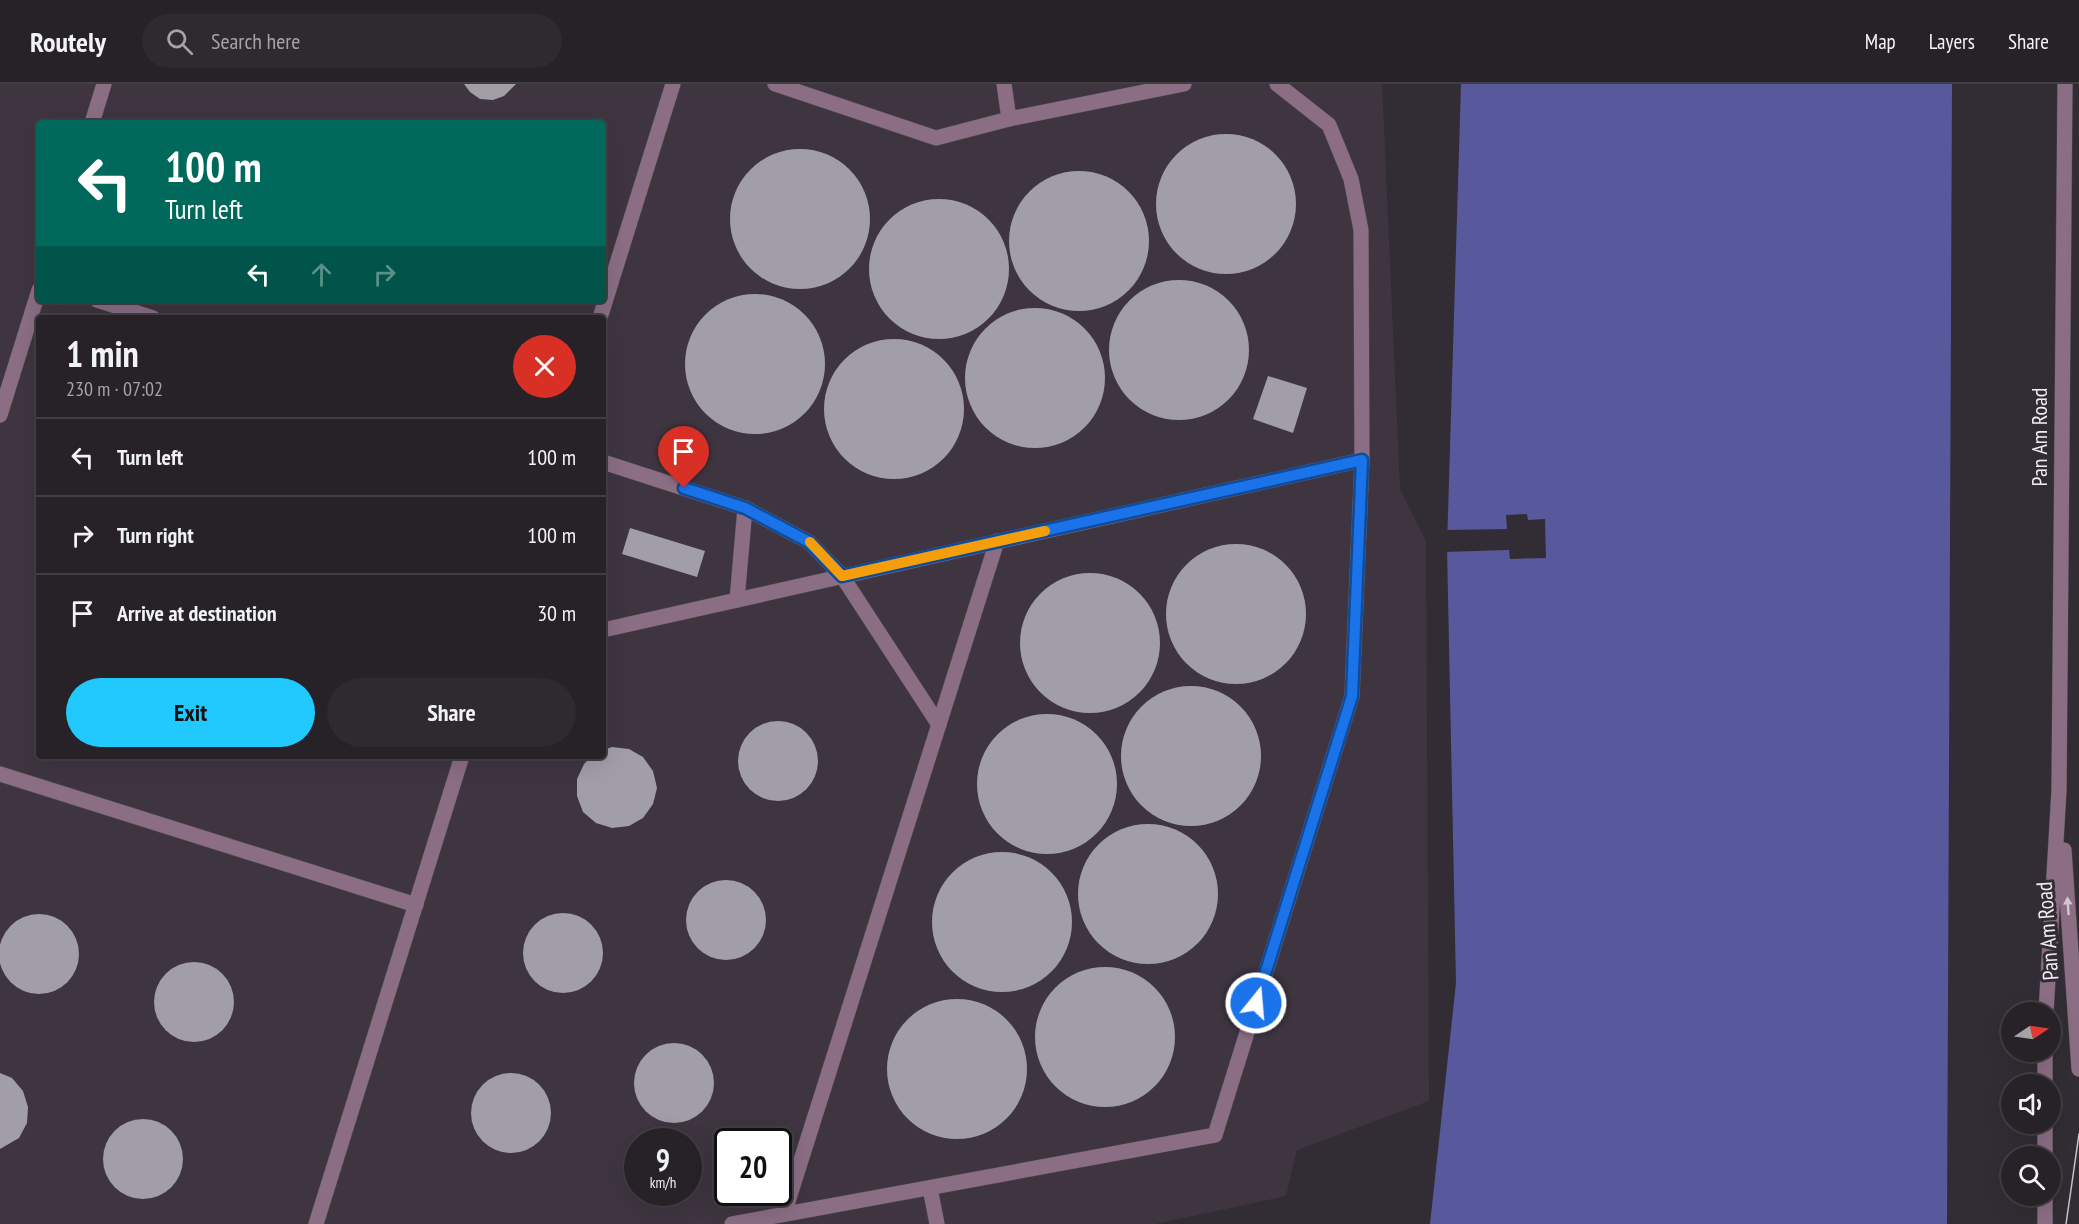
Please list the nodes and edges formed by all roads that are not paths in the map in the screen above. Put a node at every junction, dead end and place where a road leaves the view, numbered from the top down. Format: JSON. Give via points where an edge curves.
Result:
{"nodes":[{"id":1,"x":104,"y":84,"type":"edge"},
{"id":2,"x":673,"y":84,"type":"edge"},
{"id":3,"x":775,"y":84,"type":"edge"},
{"id":4,"x":1004,"y":84,"type":"edge"},
{"id":5,"x":1184,"y":84,"type":"edge"},
{"id":6,"x":1277,"y":84,"type":"edge"},
{"id":7,"x":2065,"y":84,"type":"edge"},
{"id":8,"x":1009,"y":119,"type":"junction"},
{"id":9,"x":93,"y":120,"type":"edge"},
{"id":10,"x":606,"y":299,"type":"edge"},
{"id":11,"x":36,"y":300,"type":"edge"},
{"id":12,"x":106,"y":303,"type":"edge"},
{"id":13,"x":144,"y":315,"type":"edge"},
{"id":14,"x":0,"y":415,"type":"edge"},
{"id":15,"x":1362,"y":460,"type":"junction"},
{"id":16,"x":606,"y":463,"type":"edge"},
{"id":17,"x":745,"y":508,"type":"junction"},
{"id":18,"x":997,"y":541,"type":"junction"},
{"id":19,"x":842,"y":576,"type":"junction"},
{"id":20,"x":737,"y":600,"type":"junction"},
{"id":21,"x":606,"y":629,"type":"edge"},
{"id":22,"x":939,"y":725,"type":"junction"},
{"id":23,"x":461,"y":759,"type":"edge"},
{"id":24,"x":0,"y":774,"type":"edge"},
{"id":25,"x":2059,"y":790,"type":"junction"},
{"id":26,"x":416,"y":905,"type":"junction"},
{"id":27,"x":2047,"y":1002,"type":"edge"},
{"id":28,"x":2079,"y":1069,"type":"edge"},
{"id":29,"x":930,"y":1188,"type":"junction"},
{"id":30,"x":2045,"y":1206,"type":"edge"},
{"id":31,"x":784,"y":1214,"type":"junction"},
{"id":32,"x":316,"y":1224,"type":"edge"},
{"id":33,"x":732,"y":1224,"type":"edge"},
{"id":34,"x":937,"y":1224,"type":"edge"},
{"id":35,"x":2045,"y":1224,"type":"edge"}],
"edges":[{"from":1,"to":9,"type":"street"},
{"from":2,"to":10,"type":"street"},
{"from":3,"to":8,"type":"street","via":[[936,138]]},
{"from":4,"to":8,"type":"street"},
{"from":5,"to":8,"type":"street"},
{"from":6,"to":15,"type":"street","via":[[1329,125],[1351,179],[1361,230]]},
{"from":7,"to":25,"type":"street","name":"Pan Am Road"},
{"from":11,"to":14,"type":"street"},
{"from":12,"to":13,"type":"street"},
{"from":15,"to":18,"type":"street"},
{"from":15,"to":29,"type":"street","via":[[1352,696],[1215,1135]]},
{"from":16,"to":17,"type":"street"},
{"from":17,"to":19,"type":"street","via":[[809,542]]},
{"from":17,"to":20,"type":"street"},
{"from":18,"to":19,"type":"street"},
{"from":18,"to":22,"type":"street"},
{"from":19,"to":20,"type":"street"},
{"from":19,"to":22,"type":"street"},
{"from":20,"to":21,"type":"street"},
{"from":22,"to":31,"type":"street"},
{"from":23,"to":26,"type":"street"},
{"from":24,"to":26,"type":"street"},
{"from":25,"to":27,"type":"street","name":"Pan Am Road"},
{"from":28,"to":25,"type":"street","name":"Pan Am Road","one_way":true},
{"from":26,"to":32,"type":"street"},
{"from":29,"to":31,"type":"street"},
{"from":29,"to":34,"type":"street"},
{"from":30,"to":35,"type":"street"},
{"from":31,"to":33,"type":"street"}]}
